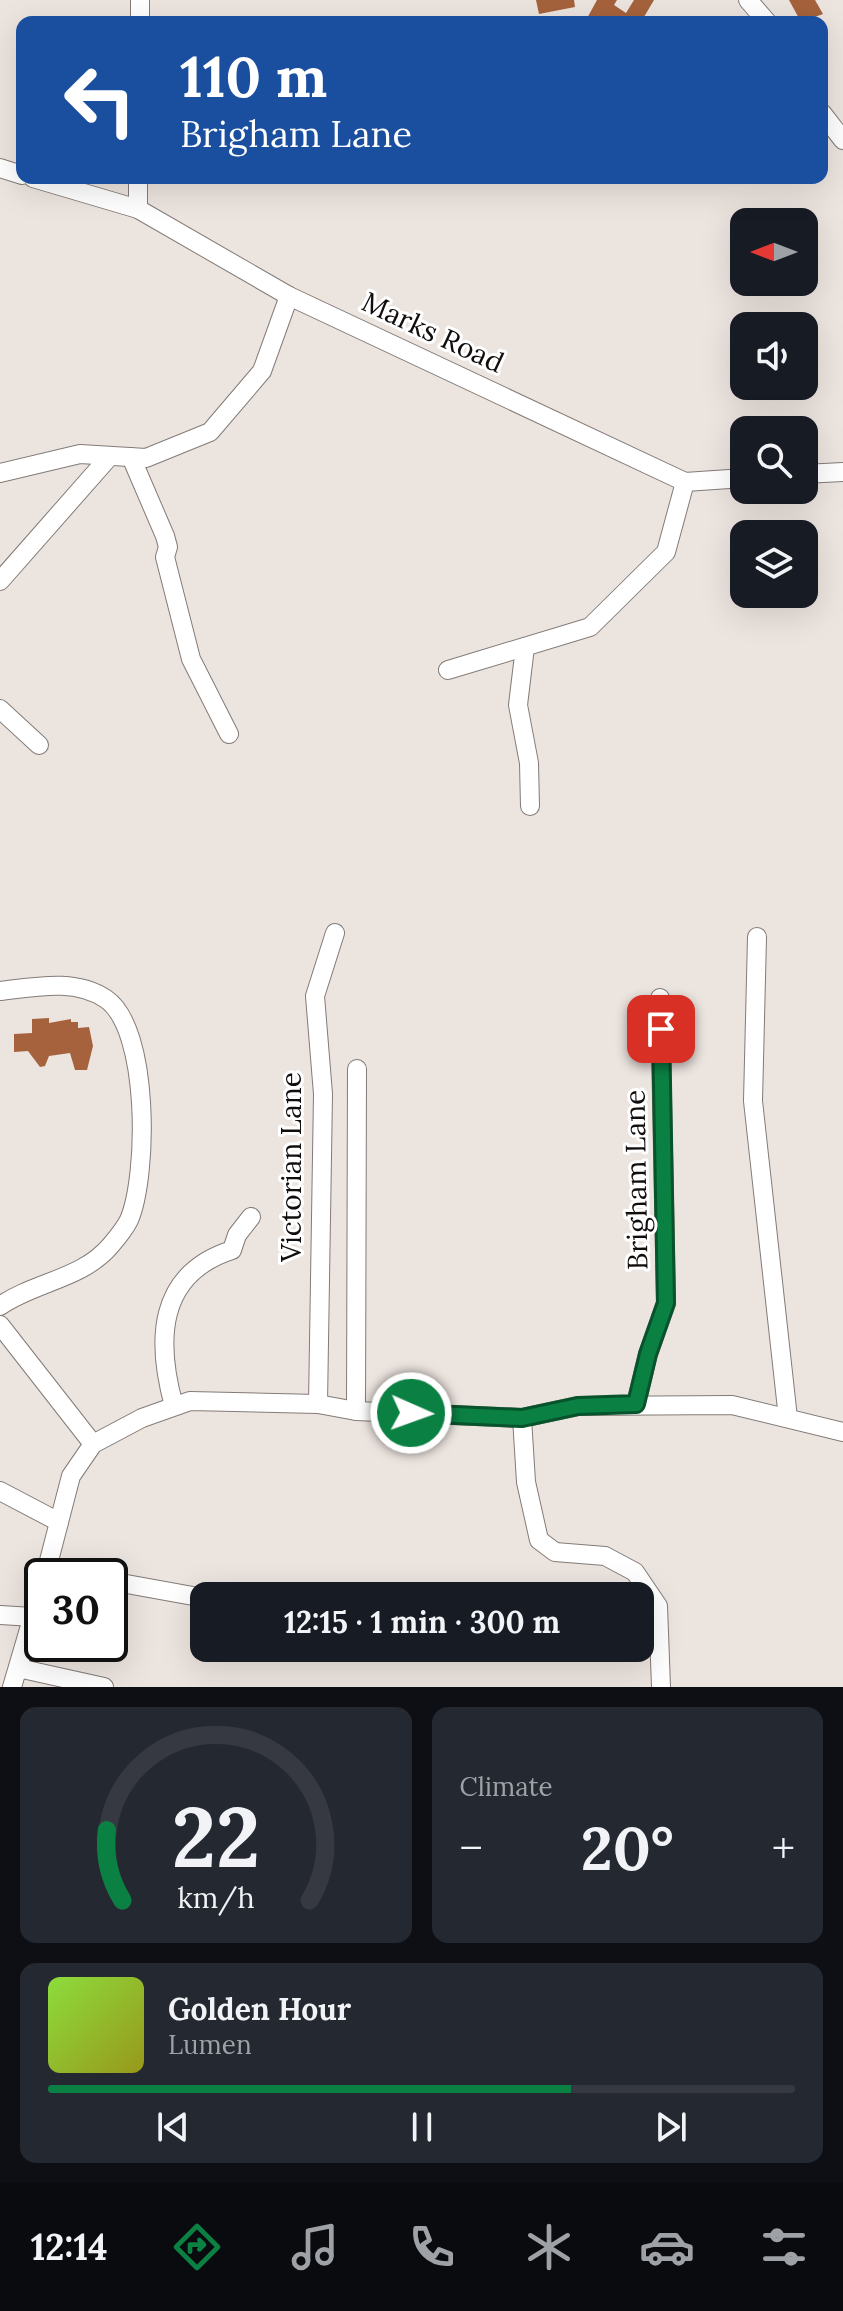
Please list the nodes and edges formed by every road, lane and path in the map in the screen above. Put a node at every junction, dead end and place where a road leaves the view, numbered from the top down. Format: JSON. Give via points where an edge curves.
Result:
{"nodes":[{"id":1,"x":748,"y":0,"type":"edge"},
{"id":2,"x":762,"y":16,"type":"edge"},
{"id":3,"x":828,"y":121,"type":"edge"},
{"id":4,"x":843,"y":140,"type":"edge"},
{"id":5,"x":53,"y":184,"type":"edge"},
{"id":6,"x":138,"y":184,"type":"edge"},
{"id":7,"x":138,"y":209,"type":"junction"},
{"id":8,"x":289,"y":296,"type":"junction"},
{"id":9,"x":110,"y":456,"type":"junction"},
{"id":10,"x":131,"y":457,"type":"junction"},
{"id":11,"x":843,"y":472,"type":"edge"},
{"id":12,"x":0,"y":473,"type":"edge"},
{"id":13,"x":818,"y":473,"type":"edge"},
{"id":14,"x":730,"y":479,"type":"edge"},
{"id":15,"x":685,"y":482,"type":"junction"},
{"id":16,"x":0,"y":581,"type":"edge"},
{"id":17,"x":525,"y":647,"type":"junction"},
{"id":18,"x":448,"y":670,"type":"dead end"},
{"id":19,"x":0,"y":709,"type":"edge"},
{"id":20,"x":229,"y":734,"type":"dead end"},
{"id":21,"x":39,"y":745,"type":"dead end"},
{"id":22,"x":530,"y":806,"type":"dead end"},
{"id":23,"x":335,"y":933,"type":"dead end"},
{"id":24,"x":757,"y":937,"type":"dead end"},
{"id":25,"x":0,"y":991,"type":"edge"},
{"id":26,"x":660,"y":998,"type":"dead end"},
{"id":27,"x":357,"y":1069,"type":"dead end"},
{"id":28,"x":251,"y":1217,"type":"dead end"},
{"id":29,"x":0,"y":1306,"type":"edge"},
{"id":30,"x":0,"y":1325,"type":"edge"},
{"id":31,"x":318,"y":1404,"type":"junction"},
{"id":32,"x":636,"y":1404,"type":"junction"},
{"id":33,"x":174,"y":1406,"type":"junction"},
{"id":34,"x":356,"y":1411,"type":"junction"},
{"id":35,"x":522,"y":1418,"type":"junction"},
{"id":36,"x":788,"y":1418,"type":"junction"},
{"id":37,"x":843,"y":1432,"type":"edge"},
{"id":38,"x":93,"y":1444,"type":"junction"},
{"id":39,"x":0,"y":1491,"type":"edge"},
{"id":40,"x":59,"y":1522,"type":"junction"},
{"id":41,"x":49,"y":1558,"type":"edge"},
{"id":42,"x":128,"y":1584,"type":"edge"},
{"id":43,"x":190,"y":1595,"type":"edge"},
{"id":44,"x":0,"y":1615,"type":"edge"},
{"id":45,"x":24,"y":1616,"type":"edge"},
{"id":46,"x":24,"y":1648,"type":"edge"},
{"id":47,"x":18,"y":1668,"type":"junction"},
{"id":48,"x":12,"y":1687,"type":"edge"},
{"id":49,"x":101,"y":1687,"type":"edge"},
{"id":50,"x":661,"y":1687,"type":"edge"}],
"edges":[{"from":1,"to":2,"type":"street"},
{"from":3,"to":4,"type":"street"},
{"from":5,"to":7,"type":"street","name":"Marks Road"},
{"from":6,"to":7,"type":"street"},
{"from":7,"to":8,"type":"street","name":"Marks Road"},
{"from":8,"to":10,"type":"street","via":[[262,371],[210,432],[146,458]]},
{"from":8,"to":15,"type":"street","name":"Marks Road"},
{"from":9,"to":10,"type":"street"},
{"from":9,"to":12,"type":"street","via":[[80,454]]},
{"from":9,"to":16,"type":"street"},
{"from":10,"to":20,"type":"street","via":[[165,536],[165,557],[191,659]]},
{"from":11,"to":13,"type":"street"},
{"from":14,"to":15,"type":"street","name":"Marks Road"},
{"from":15,"to":17,"type":"street","via":[[666,552],[590,627]]},
{"from":17,"to":18,"type":"street"},
{"from":17,"to":22,"type":"street","via":[[518,705],[529,763]]},
{"from":19,"to":21,"type":"street"},
{"from":23,"to":31,"type":"street","name":"Victorian Lane","via":[[315,996],[323,1094]]},
{"from":24,"to":36,"type":"street","via":[[753,1101]]},
{"from":25,"to":29,"type":"street","via":[[64,986],[88,989],[110,1001],[128,1026],[139,1062],[141,1118],[138,1188],[128,1221],[109,1248],[77,1271]]},
{"from":26,"to":32,"type":"street","name":"Brigham Lane","via":[[666,1303]]},
{"from":27,"to":34,"type":"street"},
{"from":28,"to":33,"type":"street","via":[[232,1250],[201,1267],[169,1304],[164,1353]]},
{"from":30,"to":38,"type":"street"},
{"from":31,"to":33,"type":"street","via":[[190,1401]]},
{"from":31,"to":34,"type":"street"},
{"from":32,"to":35,"type":"street","via":[[578,1406]]},
{"from":32,"to":36,"type":"street","via":[[732,1405]]},
{"from":33,"to":38,"type":"street"},
{"from":34,"to":35,"type":"street"},
{"from":35,"to":50,"type":"street","via":[[526,1482],[539,1540],[555,1552],[605,1556],[635,1572],[658,1606]]},
{"from":36,"to":37,"type":"street"},
{"from":38,"to":40,"type":"street","via":[[71,1476]]},
{"from":39,"to":40,"type":"street"},
{"from":40,"to":41,"type":"street"},
{"from":42,"to":43,"type":"street"},
{"from":44,"to":45,"type":"street"},
{"from":46,"to":47,"type":"street"},
{"from":47,"to":48,"type":"street"},
{"from":47,"to":49,"type":"street"}]}
